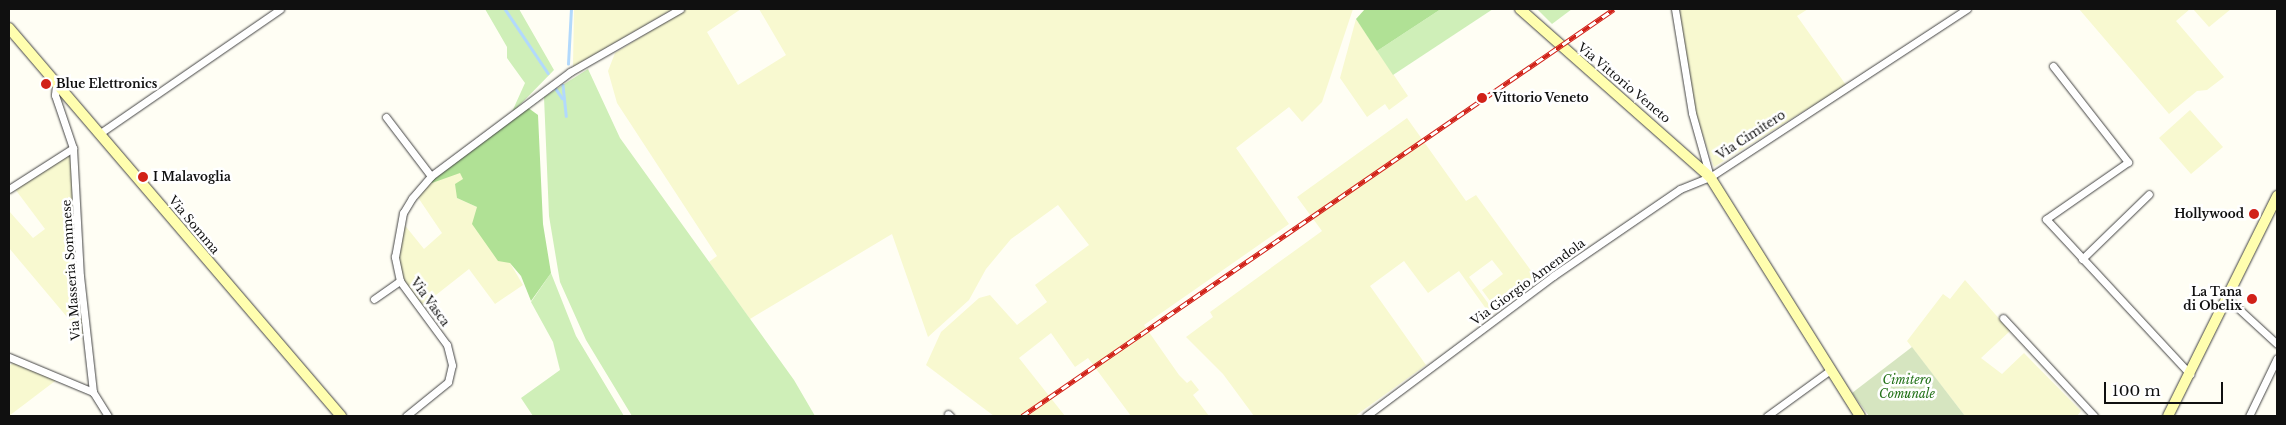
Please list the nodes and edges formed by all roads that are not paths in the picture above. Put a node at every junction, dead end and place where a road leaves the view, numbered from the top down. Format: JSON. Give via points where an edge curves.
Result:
{"nodes":[{"id":1,"x":280,"y":9,"type":"edge"},
{"id":2,"x":680,"y":9,"type":"edge"},
{"id":3,"x":1520,"y":9,"type":"edge"},
{"id":4,"x":1674,"y":9,"type":"edge"},
{"id":5,"x":1967,"y":9,"type":"edge"},
{"id":6,"x":9,"y":28,"type":"edge"},
{"id":7,"x":2053,"y":66,"type":"dead end"},
{"id":8,"x":56,"y":85,"type":"junction"},
{"id":9,"x":386,"y":118,"type":"dead end"},
{"id":10,"x":99,"y":134,"type":"junction"},
{"id":11,"x":73,"y":148,"type":"junction"},
{"id":12,"x":431,"y":176,"type":"junction"},
{"id":13,"x":1710,"y":177,"type":"junction"},
{"id":14,"x":9,"y":189,"type":"edge"},
{"id":15,"x":2148,"y":194,"type":"dead end"},
{"id":16,"x":2277,"y":196,"type":"edge"},
{"id":17,"x":2082,"y":259,"type":"junction"},
{"id":18,"x":400,"y":281,"type":"junction"},
{"id":19,"x":2227,"y":298,"type":"junction"},
{"id":20,"x":374,"y":299,"type":"dead end"},
{"id":21,"x":2003,"y":318,"type":"dead end"},
{"id":22,"x":2277,"y":344,"type":"edge"},
{"id":23,"x":9,"y":357,"type":"edge"},
{"id":24,"x":2277,"y":358,"type":"edge"},
{"id":25,"x":1829,"y":370,"type":"junction"},
{"id":26,"x":2190,"y":374,"type":"junction"},
{"id":27,"x":93,"y":392,"type":"junction"},
{"id":28,"x":108,"y":416,"type":"edge"},
{"id":29,"x":341,"y":416,"type":"edge"},
{"id":30,"x":406,"y":416,"type":"edge"},
{"id":31,"x":1366,"y":416,"type":"edge"},
{"id":32,"x":1767,"y":416,"type":"edge"},
{"id":33,"x":1860,"y":416,"type":"edge"},
{"id":34,"x":2094,"y":416,"type":"edge"},
{"id":35,"x":2168,"y":416,"type":"edge"},
{"id":36,"x":2249,"y":416,"type":"edge"}],
"edges":[{"from":1,"to":10,"type":"street"},
{"from":2,"to":12,"type":"street","name":"Via Vasca","via":[[570,72]]},
{"from":3,"to":13,"type":"street","name":"Via Vittorio Veneto"},
{"from":4,"to":13,"type":"street","via":[[1692,113]]},
{"from":5,"to":13,"type":"street","name":"Via Cimitero"},
{"from":6,"to":8,"type":"street","name":"Via Somma"},
{"from":7,"to":17,"type":"street","via":[[2128,162],[2046,219]]},
{"from":8,"to":10,"type":"street","name":"Via Somma"},
{"from":8,"to":11,"type":"street","name":"Via Masseria Sommese","via":[[55,96]]},
{"from":9,"to":12,"type":"street"},
{"from":10,"to":29,"type":"street","name":"Via Somma"},
{"from":11,"to":14,"type":"street"},
{"from":11,"to":27,"type":"street","name":"Via Masseria Sommese","via":[[80,276]]},
{"from":12,"to":18,"type":"street","name":"Via Vasca","via":[[403,213],[395,257]]},
{"from":13,"to":25,"type":"street","name":"Via Cimitero"},
{"from":13,"to":31,"type":"street","name":"Via Giorgio Amendola","via":[[1692,181],[1553,276]]},
{"from":15,"to":17,"type":"street"},
{"from":16,"to":19,"type":"street"},
{"from":17,"to":26,"type":"street"},
{"from":18,"to":20,"type":"street"},
{"from":18,"to":30,"type":"street","name":"Via Vasca","via":[[447,345],[452,365],[448,382]]},
{"from":19,"to":22,"type":"street"},
{"from":19,"to":26,"type":"street"},
{"from":21,"to":34,"type":"street"},
{"from":23,"to":27,"type":"street"},
{"from":24,"to":36,"type":"street"},
{"from":25,"to":32,"type":"street"},
{"from":25,"to":33,"type":"street","name":"Via Cimitero"},
{"from":26,"to":35,"type":"street"},
{"from":27,"to":28,"type":"street","name":"Via Masseria Sommese"}]}
